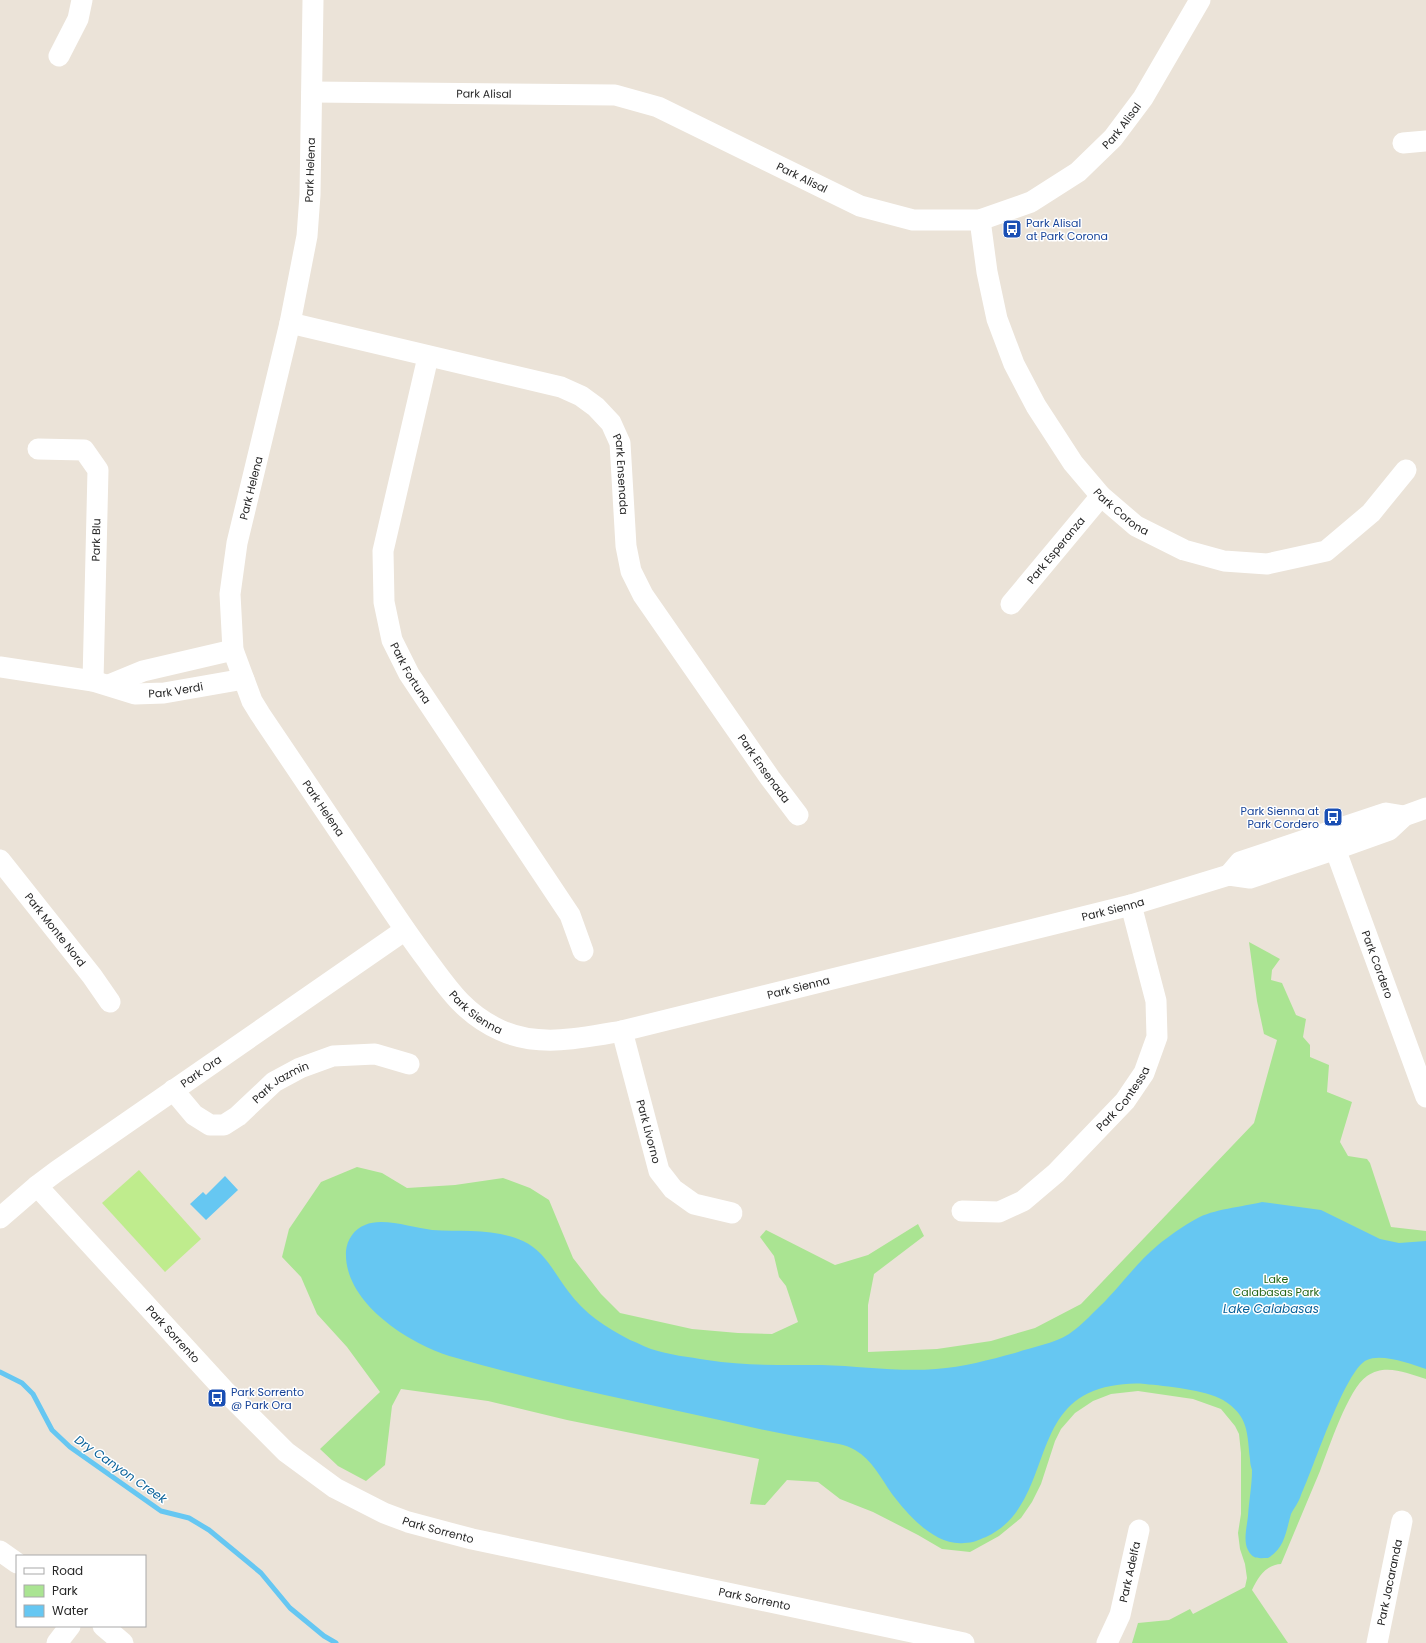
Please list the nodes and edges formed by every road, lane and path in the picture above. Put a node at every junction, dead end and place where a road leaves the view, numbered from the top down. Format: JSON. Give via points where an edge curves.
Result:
{"nodes":[{"id":1,"x":82,"y":0,"type":"edge"},
{"id":2,"x":313,"y":0,"type":"edge"},
{"id":3,"x":1200,"y":0,"type":"edge"},
{"id":4,"x":59,"y":56,"type":"dead end"},
{"id":5,"x":312,"y":92,"type":"junction"},
{"id":6,"x":1426,"y":141,"type":"edge"},
{"id":7,"x":1403,"y":143,"type":"dead end"},
{"id":8,"x":980,"y":220,"type":"junction"},
{"id":9,"x":290,"y":324,"type":"junction"},
{"id":10,"x":428,"y":357,"type":"junction"},
{"id":11,"x":38,"y":449,"type":"dead end"},
{"id":12,"x":1406,"y":470,"type":"dead end"},
{"id":13,"x":1101,"y":496,"type":"junction"},
{"id":14,"x":1011,"y":604,"type":"dead end"},
{"id":15,"x":233,"y":650,"type":"junction"},
{"id":16,"x":0,"y":667,"type":"edge"},
{"id":17,"x":244,"y":679,"type":"junction"},
{"id":18,"x":101,"y":683,"type":"junction"},
{"id":19,"x":1426,"y":808,"type":"edge"},
{"id":20,"x":798,"y":815,"type":"dead end"},
{"id":21,"x":1332,"y":841,"type":"junction"},
{"id":22,"x":0,"y":860,"type":"edge"},
{"id":23,"x":1131,"y":905,"type":"junction"},
{"id":24,"x":405,"y":930,"type":"junction"},
{"id":25,"x":583,"y":951,"type":"dead end"},
{"id":26,"x":110,"y":1002,"type":"dead end"},
{"id":27,"x":622,"y":1031,"type":"junction"},
{"id":28,"x":409,"y":1064,"type":"dead end"},
{"id":29,"x":173,"y":1090,"type":"junction"},
{"id":30,"x":1426,"y":1097,"type":"edge"},
{"id":31,"x":36,"y":1186,"type":"junction"},
{"id":32,"x":962,"y":1211,"type":"dead end"},
{"id":33,"x":732,"y":1212,"type":"dead end"},
{"id":34,"x":0,"y":1218,"type":"edge"},
{"id":35,"x":1402,"y":1521,"type":"dead end"},
{"id":36,"x":1139,"y":1530,"type":"dead end"},
{"id":37,"x":0,"y":1551,"type":"edge"},
{"id":38,"x":16,"y":1562,"type":"edge"},
{"id":39,"x":1120,"y":1615,"type":"junction"},
{"id":40,"x":69,"y":1627,"type":"edge"},
{"id":41,"x":104,"y":1627,"type":"edge"},
{"id":42,"x":57,"y":1643,"type":"edge"},
{"id":43,"x":123,"y":1643,"type":"edge"},
{"id":44,"x":964,"y":1643,"type":"edge"},
{"id":45,"x":1107,"y":1643,"type":"edge"},
{"id":46,"x":1121,"y":1643,"type":"edge"},
{"id":47,"x":1377,"y":1643,"type":"edge"}],
"edges":[{"from":1,"to":4,"type":"street","via":[[78,19]]},
{"from":2,"to":5,"type":"street","name":"Park Helena"},
{"from":3,"to":8,"type":"street","name":"Park Alisal","via":[[1143,98],[1113,138],[1078,172],[1031,202]]},
{"from":5,"to":8,"type":"street","name":"Park Alisal","via":[[615,95],[658,106],[860,206],[913,220]]},
{"from":5,"to":9,"type":"street","name":"Park Helena","via":[[307,236]]},
{"from":6,"to":7,"type":"street"},
{"from":8,"to":13,"type":"street","name":"Park Corona","via":[[997,320],[1014,364],[1036,406],[1073,463]]},
{"from":9,"to":10,"type":"street","name":"Park Ensenada"},
{"from":9,"to":15,"type":"street","name":"Park Helena","via":[[237,543],[230,594]]},
{"from":10,"to":20,"type":"street","name":"Park Ensenada","via":[[560,387],[581,396],[611,423],[620,442],[626,546],[631,570],[642,595]]},
{"from":10,"to":25,"type":"street","name":"Park Fortuna","via":[[383,552],[384,602],[392,640],[409,674],[570,915]]},
{"from":11,"to":18,"type":"street","name":"Park Blu","via":[[84,450],[98,470]]},
{"from":12,"to":13,"type":"street","name":"Park Corona","via":[[1371,513],[1326,551],[1267,564],[1224,560],[1184,550],[1136,526]]},
{"from":13,"to":14,"type":"street","name":"Park Esperanza"},
{"from":15,"to":17,"type":"street","name":"Park Helena"},
{"from":15,"to":18,"type":"street"},
{"from":16,"to":18,"type":"street","name":"Park Verdi"},
{"from":17,"to":18,"type":"street","name":"Park Verdi","via":[[149,694],[135,694]]},
{"from":17,"to":24,"type":"street","name":"Park Helena","via":[[260,714]]},
{"from":19,"to":21,"type":"street","name":"Park Sienna","via":[[1404,816],[1386,813]]},
{"from":21,"to":23,"type":"street","name":"Park Sienna","via":[[1240,862],[1229,875]]},
{"from":21,"to":30,"type":"street","name":"Park Cordero"},
{"from":22,"to":26,"type":"street","name":"Park Monte Nord"},
{"from":23,"to":27,"type":"street","name":"Park Sienna"},
{"from":23,"to":32,"type":"street","name":"Park Contessa","via":[[1156,1001],[1157,1037],[1144,1073],[1125,1101],[1056,1173],[1023,1201],[999,1212]]},
{"from":24,"to":27,"type":"street","name":"Park Sienna","via":[[454,997],[474,1015],[501,1031],[526,1038],[566,1040]]},
{"from":24,"to":29,"type":"street","name":"Park Ora"},
{"from":27,"to":33,"type":"street","name":"Park Livorno","via":[[659,1171],[672,1189],[694,1204]]},
{"from":28,"to":29,"type":"street","name":"Park Jazmin","via":[[375,1054],[333,1056],[300,1068],[274,1082],[238,1116],[224,1125],[210,1125],[194,1115]]},
{"from":29,"to":31,"type":"street","name":"Park Ora"},
{"from":31,"to":34,"type":"street","name":"Park Ora"},
{"from":31,"to":44,"type":"street","name":"Park Sorrento","via":[[226,1392],[286,1452],[336,1488],[384,1513],[472,1539]]},
{"from":35,"to":47,"type":"street","name":"Park Jacaranda"},
{"from":36,"to":39,"type":"street","name":"Park Adelfa"},
{"from":37,"to":38,"type":"street"},
{"from":39,"to":45,"type":"street","name":"Park Adelfa"},
{"from":39,"to":46,"type":"street","name":"Park Adelfa"},
{"from":40,"to":42,"type":"street"},
{"from":41,"to":43,"type":"street"}]}
